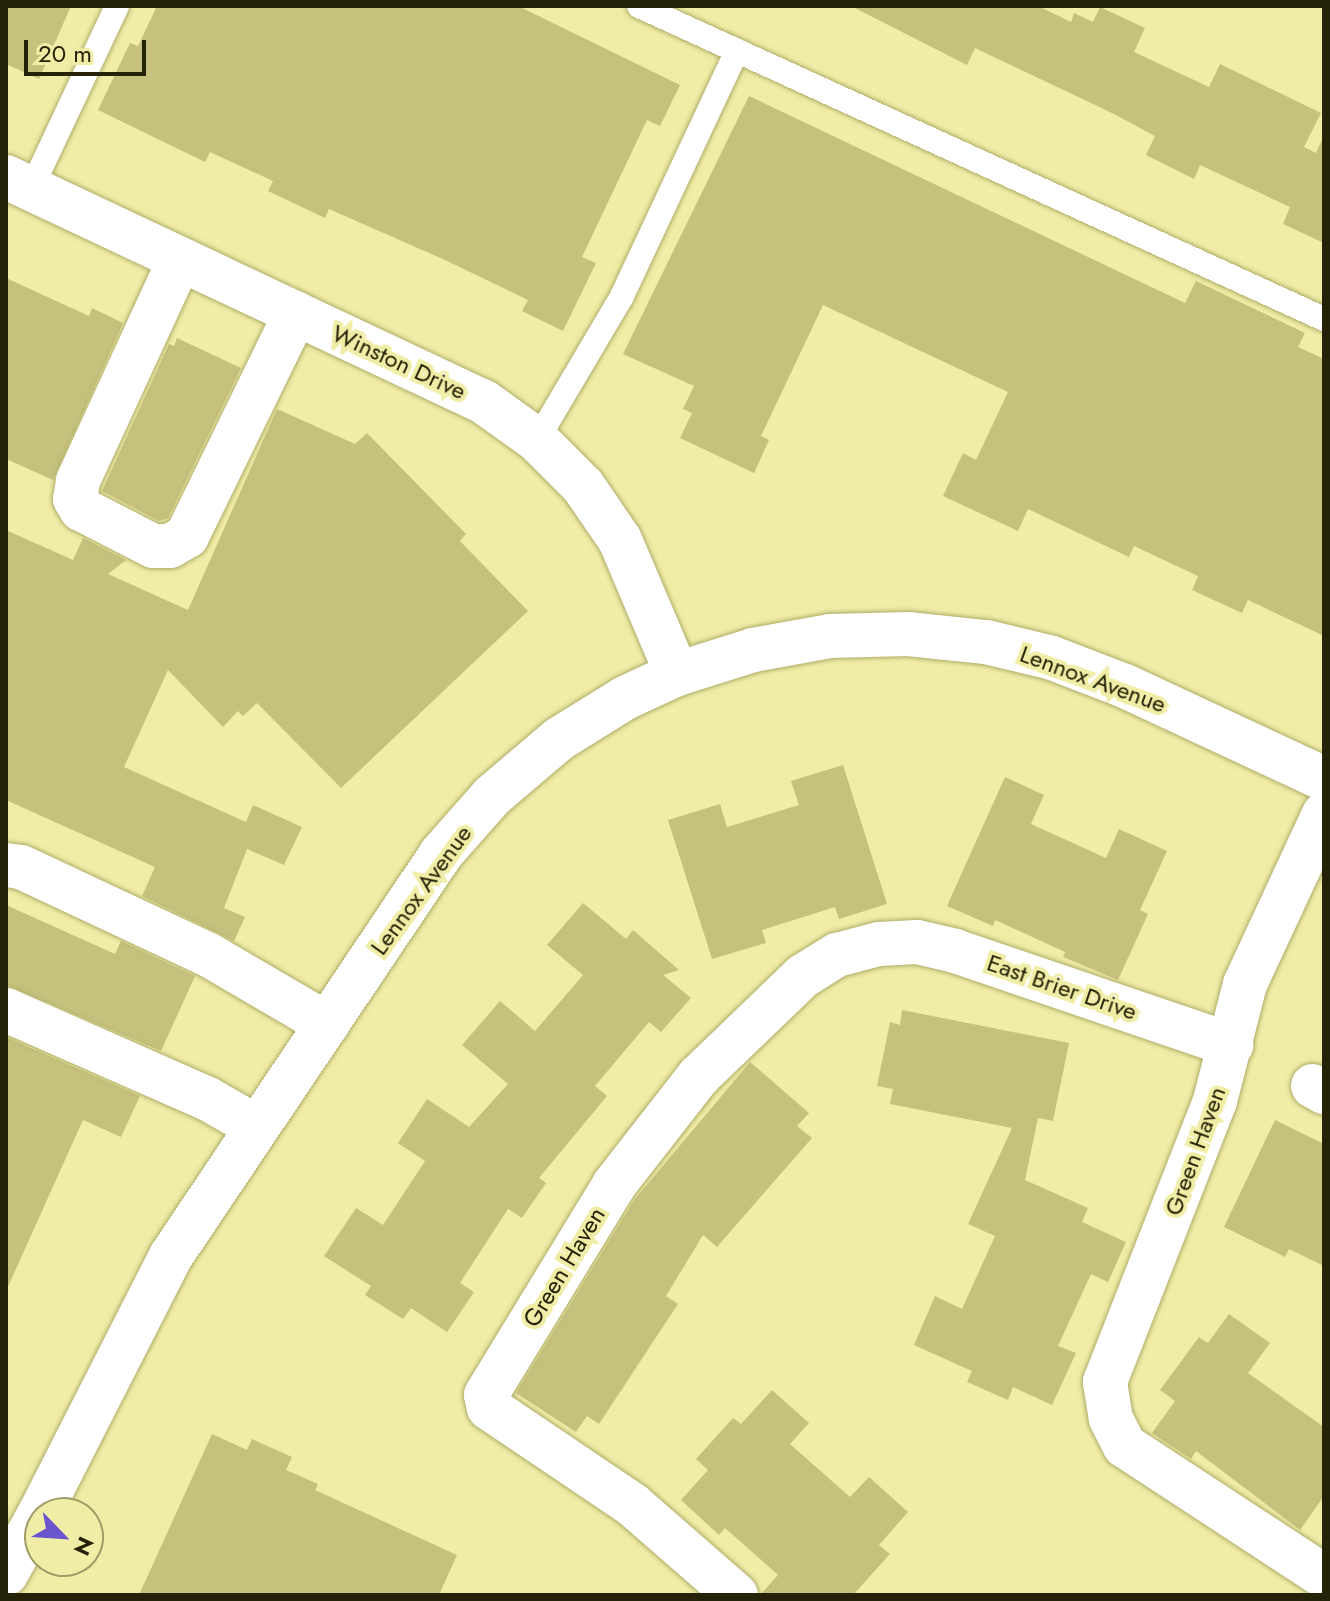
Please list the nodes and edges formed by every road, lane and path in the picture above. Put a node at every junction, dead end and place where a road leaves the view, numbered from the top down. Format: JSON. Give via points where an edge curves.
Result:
{"nodes":[{"id":1,"x":117,"y":6,"type":"edge"},
{"id":2,"x":639,"y":6,"type":"edge"},
{"id":3,"x":737,"y":51,"type":"junction"},
{"id":4,"x":18,"y":183,"type":"edge"},
{"id":5,"x":180,"y":259,"type":"junction"},
{"id":6,"x":296,"y":313,"type":"junction"},
{"id":7,"x":1324,"y":319,"type":"edge"},
{"id":8,"x":537,"y":440,"type":"junction"},
{"id":9,"x":677,"y":674,"type":"junction"},
{"id":10,"x":1324,"y":779,"type":"edge"},
{"id":11,"x":1324,"y":814,"type":"edge"},
{"id":12,"x":6,"y":865,"type":"edge"},
{"id":13,"x":891,"y":943,"type":"joint"},
{"id":14,"x":6,"y":1010,"type":"edge"},
{"id":15,"x":327,"y":1024,"type":"junction"},
{"id":16,"x":1231,"y":1045,"type":"junction"},
{"id":17,"x":257,"y":1127,"type":"junction"},
{"id":18,"x":48,"y":1497,"type":"edge"},
{"id":19,"x":24,"y":1542,"type":"edge"},
{"id":20,"x":6,"y":1574,"type":"edge"},
{"id":21,"x":1324,"y":1576,"type":"edge"},
{"id":22,"x":736,"y":1595,"type":"edge"}],
"edges":[{"from":1,"to":4,"type":"lane"},
{"from":2,"to":3,"type":"lane"},
{"from":3,"to":7,"type":"lane"},
{"from":3,"to":8,"type":"lane","via":[[622,296]]},
{"from":4,"to":5,"type":"street","name":"Winston Drive"},
{"from":5,"to":6,"type":"street","name":"Winston Drive"},
{"from":5,"to":6,"type":"street","via":[[78,481],[75,499],[81,509],[153,546],[170,546],[187,536]]},
{"from":6,"to":8,"type":"street","name":"Winston Drive","via":[[484,402]]},
{"from":8,"to":9,"type":"street","name":"Winston Drive","via":[[583,486],[620,540]]},
{"from":9,"to":10,"type":"street","name":"Lennox Avenue","via":[[753,650],[830,636],[908,634],[986,642],[1052,658],[1125,686]]},
{"from":9,"to":15,"type":"street","name":"Lennox Avenue","via":[[559,739],[492,796],[440,855]]},
{"from":11,"to":16,"type":"street","name":"Green Haven","via":[[1245,984]]},
{"from":12,"to":15,"type":"street","via":[[34,873],[209,955]]},
{"from":13,"to":16,"type":"street","name":"East Brier Drive","via":[[955,951]]},
{"from":13,"to":22,"type":"street","name":"Green Haven","via":[[837,955],[803,976],[699,1076],[614,1185],[486,1395],[489,1408],[633,1505]]},
{"from":14,"to":17,"type":"street","via":[[169,1081]]},
{"from":15,"to":17,"type":"street","name":"Lennox Avenue"},
{"from":16,"to":21,"type":"street","name":"Green Haven","via":[[1203,1136],[1105,1382],[1111,1419],[1125,1446],[1143,1462]]},
{"from":17,"to":18,"type":"street","name":"Lennox Avenue","via":[[171,1256]]},
{"from":19,"to":20,"type":"street","name":"Lennox Avenue"}]}
